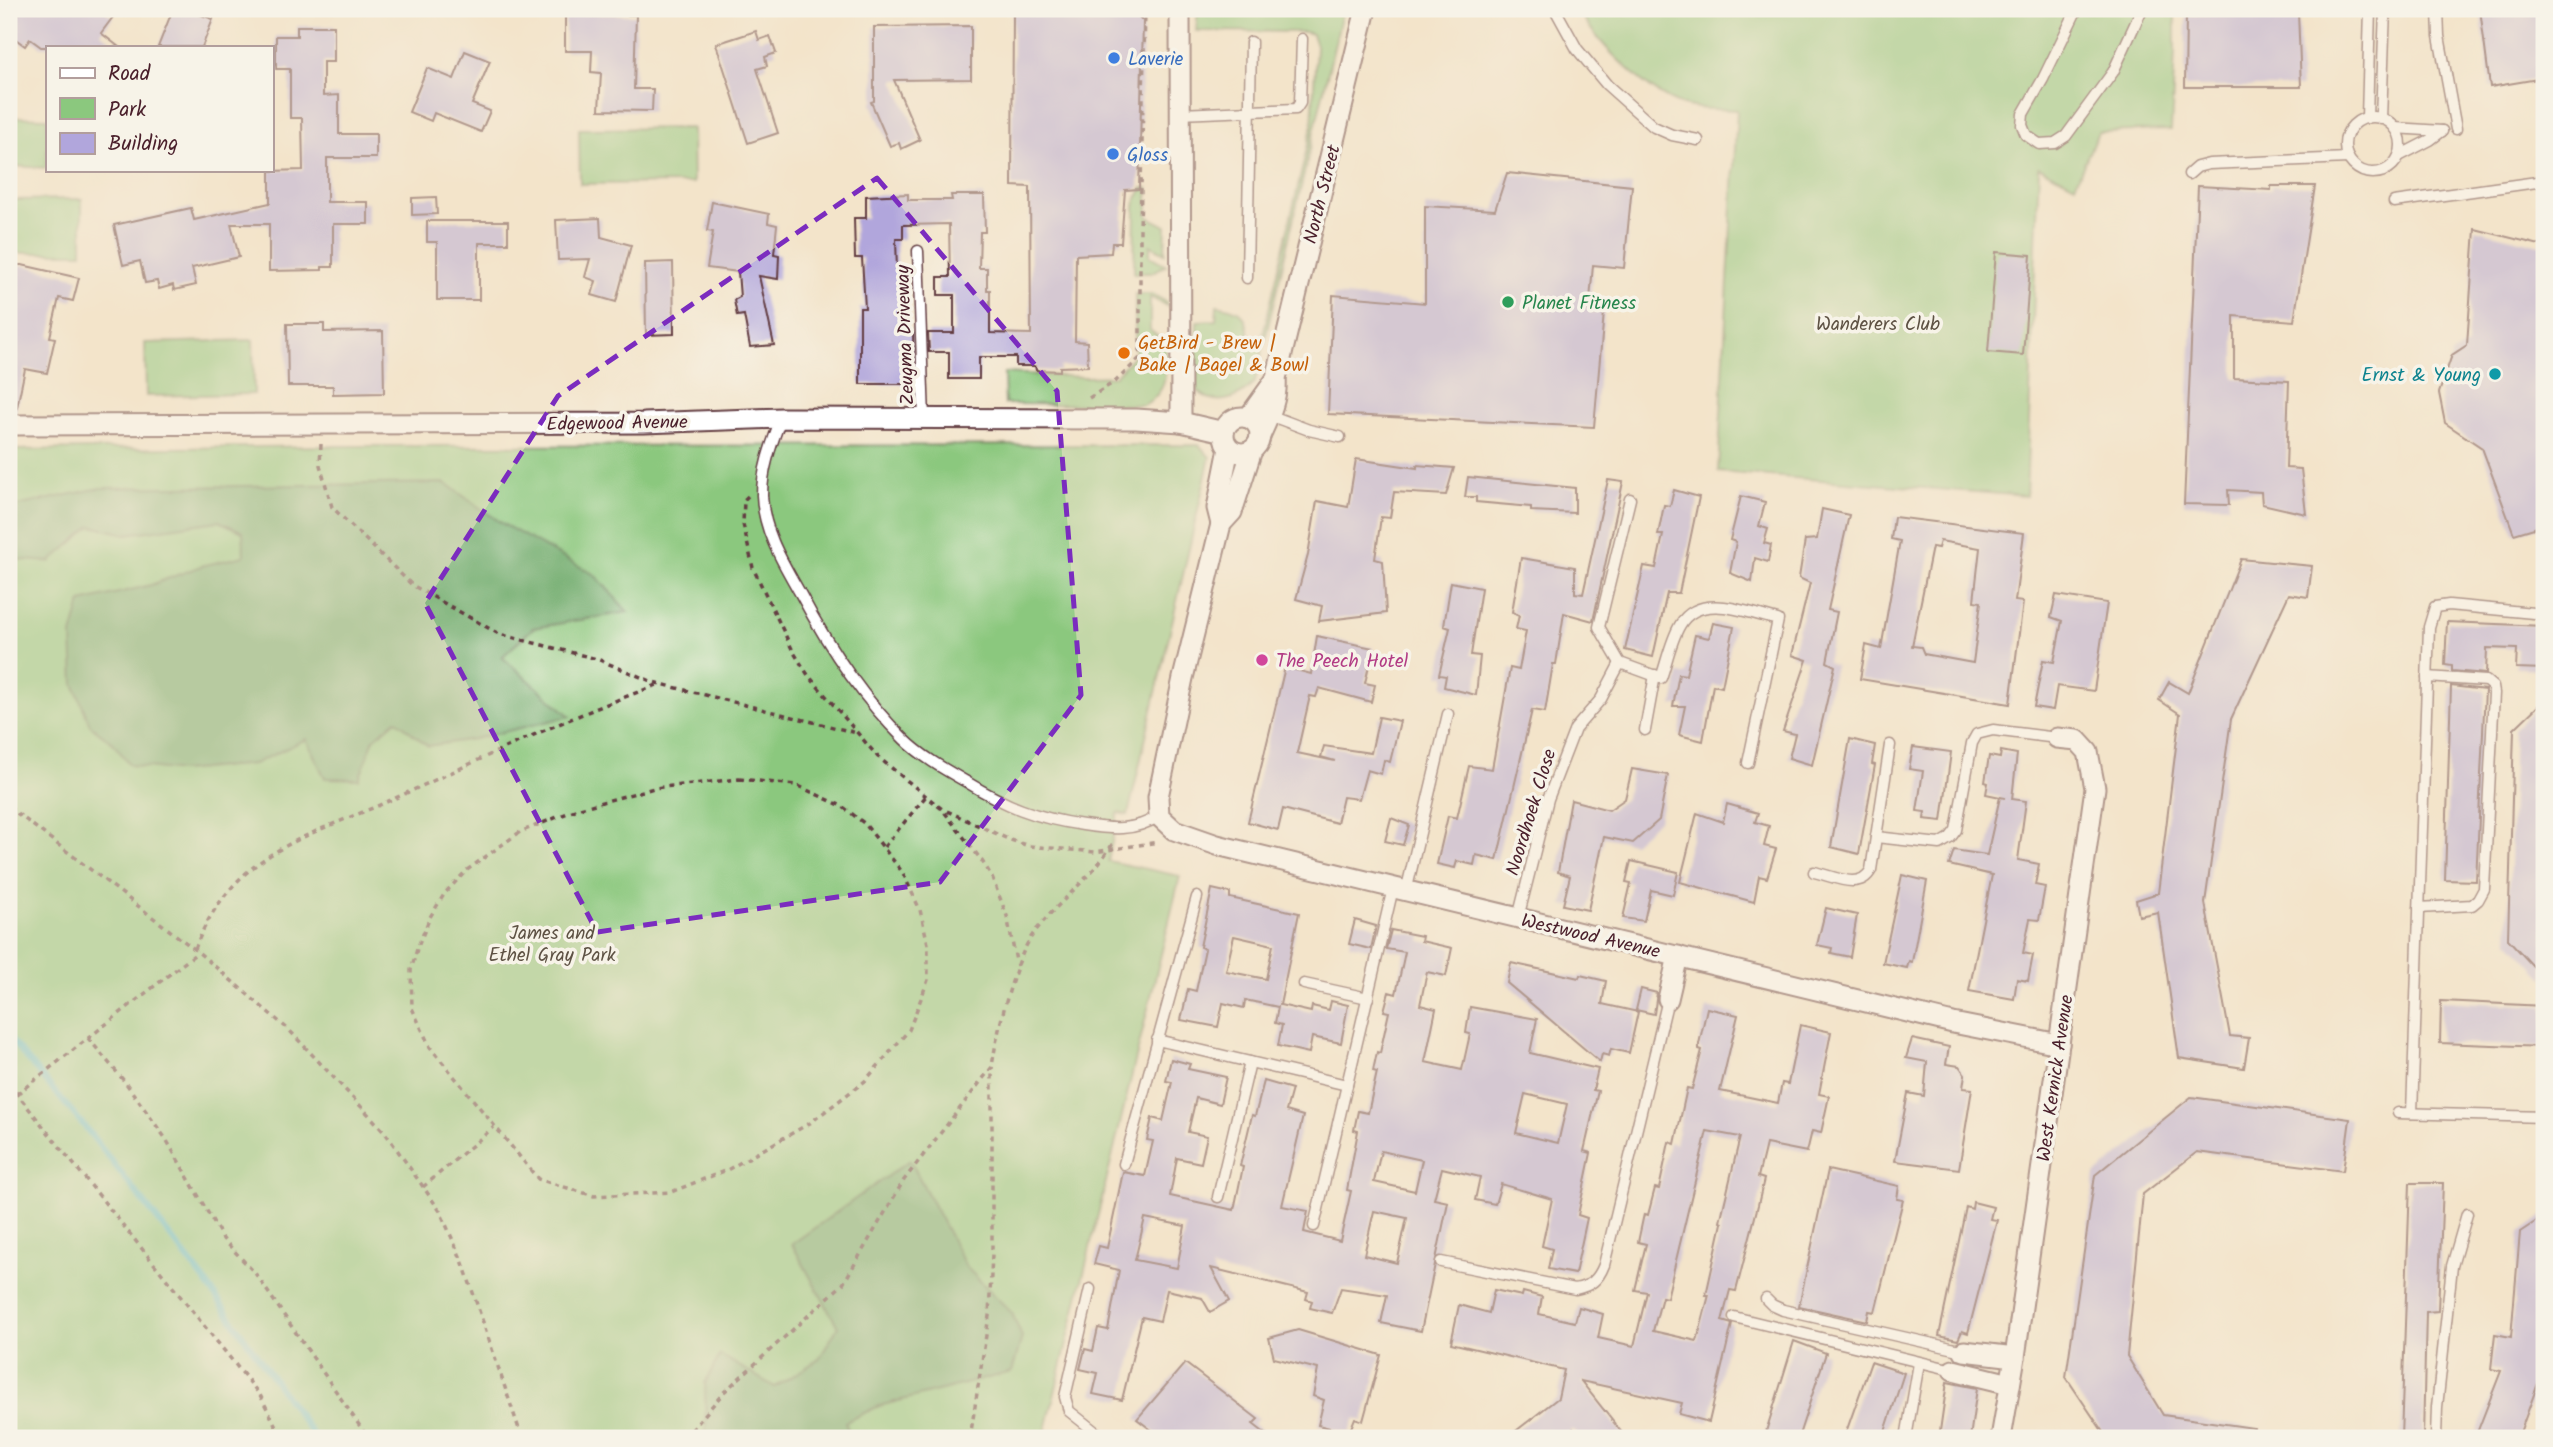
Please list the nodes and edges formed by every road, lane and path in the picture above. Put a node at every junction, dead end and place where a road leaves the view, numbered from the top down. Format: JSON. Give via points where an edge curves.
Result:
{"nodes":[{"id":1,"x":1145,"y":9,"type":"edge"},
{"id":2,"x":1180,"y":9,"type":"edge"},
{"id":3,"x":1366,"y":9,"type":"edge"},
{"id":4,"x":1555,"y":9,"type":"edge"},
{"id":5,"x":2077,"y":9,"type":"edge"},
{"id":6,"x":2142,"y":9,"type":"edge"},
{"id":7,"x":2370,"y":9,"type":"edge"},
{"id":8,"x":2385,"y":9,"type":"edge"},
{"id":9,"x":2438,"y":9,"type":"edge"},
{"id":10,"x":1302,"y":39,"type":"dead end"},
{"id":11,"x":1251,"y":42,"type":"dead end"},
{"id":12,"x":1250,"y":112,"type":"junction"},
{"id":13,"x":1180,"y":114,"type":"junction"},
{"id":14,"x":2367,"y":118,"type":"junction"},
{"id":15,"x":2381,"y":119,"type":"junction"},
{"id":16,"x":2395,"y":128,"type":"junction"},
{"id":17,"x":2456,"y":129,"type":"dead end"},
{"id":18,"x":1698,"y":140,"type":"dead end"},
{"id":19,"x":2399,"y":156,"type":"junction"},
{"id":20,"x":2348,"y":158,"type":"junction"},
{"id":21,"x":2189,"y":174,"type":"dead end"},
{"id":22,"x":2544,"y":181,"type":"edge"},
{"id":23,"x":2394,"y":202,"type":"dead end"},
{"id":24,"x":918,"y":251,"type":"dead end"},
{"id":25,"x":1247,"y":278,"type":"dead end"},
{"id":26,"x":1276,"y":379,"type":"junction"},
{"id":27,"x":1269,"y":415,"type":"junction"},
{"id":28,"x":781,"y":418,"type":"junction"},
{"id":29,"x":1248,"y":418,"type":"junction"},
{"id":30,"x":924,"y":419,"type":"junction"},
{"id":31,"x":1063,"y":419,"type":"junction"},
{"id":32,"x":1181,"y":422,"type":"junction"},
{"id":33,"x":321,"y":424,"type":"junction"},
{"id":34,"x":9,"y":425,"type":"edge"},
{"id":35,"x":1339,"y":437,"type":"dead end"},
{"id":36,"x":1227,"y":440,"type":"junction"},
{"id":37,"x":1256,"y":443,"type":"junction"},
{"id":38,"x":1630,"y":499,"type":"dead end"},
{"id":39,"x":1221,"y":524,"type":"junction"},
{"id":40,"x":2544,"y":614,"type":"edge"},
{"id":41,"x":1620,"y":663,"type":"junction"},
{"id":42,"x":1655,"y":675,"type":"junction"},
{"id":43,"x":2427,"y":677,"type":"junction"},
{"id":44,"x":662,"y":684,"type":"junction"},
{"id":45,"x":1448,"y":714,"type":"dead end"},
{"id":46,"x":1645,"y":730,"type":"dead end"},
{"id":47,"x":857,"y":733,"type":"dead end"},
{"id":48,"x":2057,"y":738,"type":"joint"},
{"id":49,"x":1890,"y":744,"type":"dead end"},
{"id":50,"x":1748,"y":763,"type":"dead end"},
{"id":51,"x":926,"y":796,"type":"dead end"},
{"id":52,"x":9,"y":807,"type":"edge"},
{"id":53,"x":1159,"y":816,"type":"junction"},
{"id":54,"x":1117,"y":829,"type":"junction"},
{"id":55,"x":1876,"y":837,"type":"junction"},
{"id":56,"x":884,"y":847,"type":"junction"},
{"id":57,"x":1814,"y":872,"type":"dead end"},
{"id":58,"x":1400,"y":890,"type":"junction"},
{"id":59,"x":1197,"y":897,"type":"dead end"},
{"id":60,"x":2419,"y":908,"type":"junction"},
{"id":61,"x":1517,"y":918,"type":"junction"},
{"id":62,"x":197,"y":950,"type":"junction"},
{"id":63,"x":1678,"y":956,"type":"junction"},
{"id":64,"x":1304,"y":984,"type":"dead end"},
{"id":65,"x":1368,"y":998,"type":"junction"},
{"id":66,"x":1668,"y":999,"type":"joint"},
{"id":67,"x":88,"y":1038,"type":"junction"},
{"id":68,"x":1157,"y":1040,"type":"junction"},
{"id":69,"x":2059,"y":1044,"type":"junction"},
{"id":70,"x":1250,"y":1062,"type":"junction"},
{"id":71,"x":992,"y":1067,"type":"junction"},
{"id":72,"x":9,"y":1084,"type":"edge"},
{"id":73,"x":1347,"y":1085,"type":"junction"},
{"id":74,"x":17,"y":1094,"type":"junction"},
{"id":75,"x":2398,"y":1113,"type":"dead end"},
{"id":76,"x":2412,"y":1113,"type":"junction"},
{"id":77,"x":2544,"y":1116,"type":"edge"},
{"id":78,"x":494,"y":1127,"type":"junction"},
{"id":79,"x":1124,"y":1164,"type":"dead end"},
{"id":80,"x":423,"y":1187,"type":"junction"},
{"id":81,"x":1218,"y":1197,"type":"dead end"},
{"id":82,"x":2467,"y":1214,"type":"dead end"},
{"id":83,"x":1314,"y":1226,"type":"dead end"},
{"id":84,"x":1441,"y":1262,"type":"dead end"},
{"id":85,"x":1090,"y":1289,"type":"dead end"},
{"id":86,"x":1766,"y":1299,"type":"dead end"},
{"id":87,"x":1734,"y":1317,"type":"dead end"},
{"id":88,"x":1964,"y":1351,"type":"joint"},
{"id":89,"x":2015,"y":1357,"type":"junction"},
{"id":90,"x":1919,"y":1363,"type":"junction"},
{"id":91,"x":1953,"y":1370,"type":"joint"},
{"id":92,"x":2010,"y":1384,"type":"junction"},
{"id":93,"x":282,"y":1438,"type":"edge"},
{"id":94,"x":368,"y":1438,"type":"edge"},
{"id":95,"x":522,"y":1438,"type":"edge"},
{"id":96,"x":685,"y":1438,"type":"edge"},
{"id":97,"x":970,"y":1438,"type":"edge"},
{"id":98,"x":1103,"y":1438,"type":"edge"},
{"id":99,"x":1906,"y":1438,"type":"edge"},
{"id":100,"x":2001,"y":1438,"type":"edge"},
{"id":101,"x":2436,"y":1438,"type":"edge"}],
"edges":[{"from":1,"to":31,"type":"path","via":[[1140,358]]},
{"from":2,"to":13,"type":"street"},
{"from":3,"to":26,"type":"street","name":"North Street"},
{"from":4,"to":18,"type":"lane","via":[[1577,48],[1607,85],[1654,127]]},
{"from":5,"to":6,"type":"lane","via":[[2023,114],[2026,135],[2039,144],[2055,144],[2066,136],[2113,72]]},
{"from":7,"to":14,"type":"lane"},
{"from":8,"to":15,"type":"lane"},
{"from":9,"to":17,"type":"lane"},
{"from":10,"to":12,"type":"lane","via":[[1299,106],[1290,111]]},
{"from":11,"to":12,"type":"lane"},
{"from":12,"to":13,"type":"lane"},
{"from":12,"to":25,"type":"lane"},
{"from":13,"to":32,"type":"street"},
{"from":14,"to":15,"type":"lane"},
{"from":14,"to":20,"type":"lane","via":[[2350,130]]},
{"from":15,"to":16,"type":"lane"},
{"from":16,"to":19,"type":"lane"},
{"from":16,"to":19,"type":"lane","via":[[2442,131]]},
{"from":19,"to":20,"type":"lane","via":[[2393,165],[2376,173],[2364,172]]},
{"from":20,"to":21,"type":"lane","via":[[2209,164]]},
{"from":22,"to":23,"type":"lane"},
{"from":24,"to":30,"type":"lane","name":"Zeugma Driveway"},
{"from":26,"to":27,"type":"street","name":"North Street"},
{"from":26,"to":29,"type":"street","name":"North Street"},
{"from":27,"to":35,"type":"lane"},
{"from":27,"to":37,"type":"street","name":"North Street"},
{"from":28,"to":30,"type":"street","name":"Edgewood Avenue"},
{"from":28,"to":33,"type":"street","name":"Edgewood Avenue"},
{"from":28,"to":54,"type":"lane","via":[[766,459],[762,496],[769,534],[815,621],[855,682],[905,741],[1007,805],[1040,818]]},
{"from":29,"to":36,"type":"street","via":[[1233,419],[1227,425]]},
{"from":29,"to":37,"type":"street","via":[[1259,428]]},
{"from":30,"to":31,"type":"street","name":"Edgewood Avenue"},
{"from":31,"to":32,"type":"street","name":"Edgewood Avenue"},
{"from":32,"to":36,"type":"street","name":"Edgewood Avenue"},
{"from":33,"to":34,"type":"street","name":"Edgewood Avenue"},
{"from":33,"to":44,"type":"path","via":[[320,465],[332,507],[412,585],[499,634],[597,659]]},
{"from":36,"to":37,"type":"street","via":[[1236,452],[1244,453]]},
{"from":36,"to":39,"type":"street","name":"North Street","via":[[1217,508]]},
{"from":37,"to":39,"type":"street","name":"North Street","via":[[1231,512]]},
{"from":38,"to":41,"type":"lane","via":[[1599,627]]},
{"from":39,"to":53,"type":"street","name":"North Street","via":[[1160,786]]},
{"from":40,"to":43,"type":"lane","via":[[2435,607],[2429,627]]},
{"from":41,"to":42,"type":"lane"},
{"from":41,"to":61,"type":"lane","name":"Noordhoek Close","via":[[1601,699],[1575,729],[1548,799]]},
{"from":42,"to":46,"type":"lane"},
{"from":42,"to":50,"type":"lane","via":[[1661,678],[1681,624],[1699,608],[1717,606],[1778,620]]},
{"from":43,"to":60,"type":"lane"},
{"from":43,"to":60,"type":"lane","via":[[2486,681],[2494,693],[2484,889],[2472,905]]},
{"from":44,"to":47,"type":"path"},
{"from":44,"to":62,"type":"path","via":[[504,747],[280,850],[245,874],[219,903],[201,932]]},
{"from":45,"to":58,"type":"lane"},
{"from":48,"to":55,"type":"lane","via":[[1993,730],[1978,734],[1950,838],[1940,844]]},
{"from":48,"to":69,"type":"street","name":"West Kernick Avenue","via":[[2077,740],[2088,752],[2095,788]]},
{"from":49,"to":55,"type":"lane"},
{"from":51,"to":56,"type":"path"},
{"from":52,"to":62,"type":"path"},
{"from":53,"to":54,"type":"lane","via":[[1145,825]]},
{"from":53,"to":58,"type":"street","name":"Westwood Avenue","via":[[1174,830],[1217,845]]},
{"from":54,"to":71,"type":"path","via":[[1107,852],[1033,933],[1021,954]]},
{"from":55,"to":57,"type":"lane","via":[[1871,870],[1862,881]]},
{"from":56,"to":78,"type":"path","via":[[903,873],[920,910],[928,944],[928,981],[909,1030],[865,1081],[810,1123],[727,1170],[671,1192],[594,1196],[538,1179]]},
{"from":56,"to":78,"type":"path","via":[[865,824],[817,793],[796,785],[739,779],[654,788],[580,808],[520,831],[467,870],[445,893],[430,918],[411,970],[412,1009],[430,1047]]},
{"from":58,"to":61,"type":"street","name":"Westwood Avenue"},
{"from":58,"to":65,"type":"lane"},
{"from":59,"to":68,"type":"lane"},
{"from":60,"to":76,"type":"lane"},
{"from":61,"to":63,"type":"street","name":"Westwood Avenue"},
{"from":62,"to":67,"type":"path"},
{"from":62,"to":80,"type":"path","via":[[289,1030],[384,1131]]},
{"from":63,"to":66,"type":"street"},
{"from":63,"to":69,"type":"street","name":"Westwood Avenue"},
{"from":64,"to":65,"type":"lane"},
{"from":65,"to":73,"type":"lane"},
{"from":66,"to":84,"type":"lane","via":[[1600,1275],[1592,1284],[1575,1289]]},
{"from":67,"to":74,"type":"path"},
{"from":67,"to":94,"type":"path","via":[[166,1139],[223,1239],[255,1273]]},
{"from":68,"to":70,"type":"lane"},
{"from":68,"to":79,"type":"lane"},
{"from":69,"to":89,"type":"street","name":"West Kernick Avenue"},
{"from":70,"to":73,"type":"lane"},
{"from":70,"to":81,"type":"lane"},
{"from":71,"to":96,"type":"path","via":[[904,1181],[843,1284],[724,1392]]},
{"from":71,"to":97,"type":"path","via":[[989,1316]]},
{"from":72,"to":74,"type":"path"},
{"from":73,"to":83,"type":"lane"},
{"from":74,"to":93,"type":"path","via":[[260,1395]]},
{"from":75,"to":76,"type":"lane"},
{"from":76,"to":77,"type":"lane"},
{"from":78,"to":80,"type":"path"},
{"from":80,"to":95,"type":"path","via":[[440,1211],[463,1263]]},
{"from":82,"to":101,"type":"lane","via":[[2452,1266]]},
{"from":85,"to":98,"type":"lane","via":[[1065,1397],[1069,1411]]},
{"from":86,"to":88,"type":"lane","via":[[1783,1310]]},
{"from":87,"to":90,"type":"lane"},
{"from":88,"to":89,"type":"street"},
{"from":89,"to":92,"type":"street","name":"West Kernick Avenue"},
{"from":90,"to":91,"type":"lane"},
{"from":90,"to":99,"type":"lane"},
{"from":91,"to":92,"type":"street"},
{"from":92,"to":100,"type":"street","name":"West Kernick Avenue"}]}
